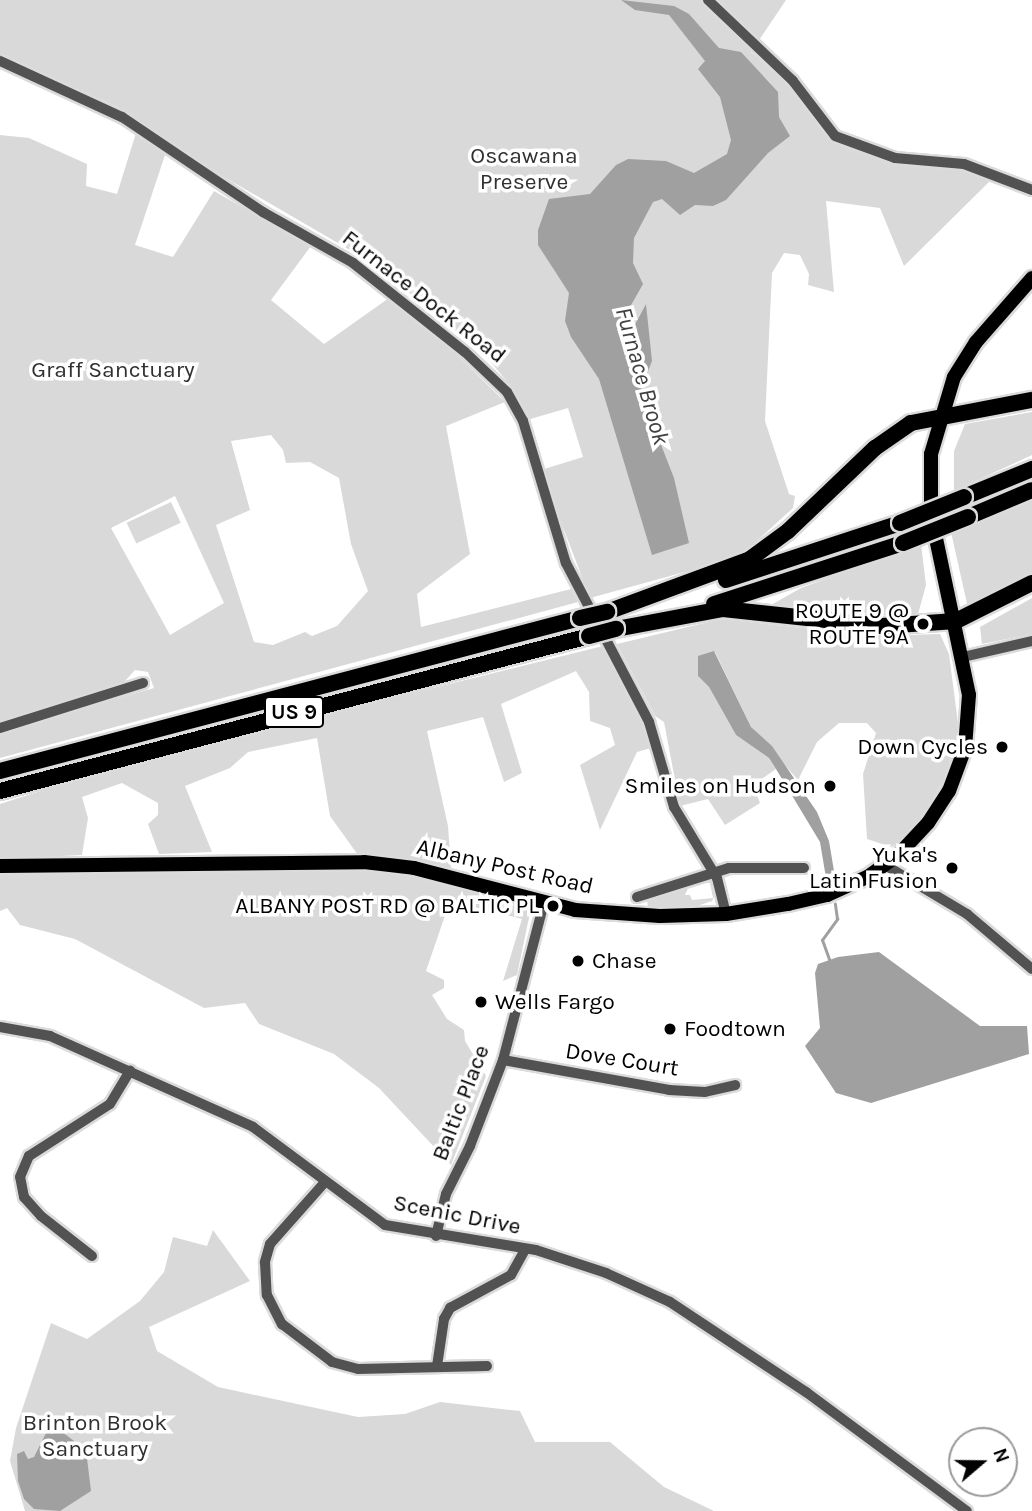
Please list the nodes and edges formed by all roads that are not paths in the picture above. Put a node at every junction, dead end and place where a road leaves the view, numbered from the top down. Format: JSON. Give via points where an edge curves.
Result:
{"nodes":[{"id":1,"x":708,"y":0,"type":"edge"},
{"id":2,"x":0,"y":61,"type":"edge"},
{"id":3,"x":1032,"y":190,"type":"edge"},
{"id":4,"x":1032,"y":278,"type":"edge"},
{"id":5,"x":1032,"y":400,"type":"edge"},
{"id":6,"x":939,"y":416,"type":"junction"},
{"id":7,"x":1032,"y":469,"type":"edge"},
{"id":8,"x":1032,"y":490,"type":"edge"},
{"id":9,"x":1032,"y":583,"type":"edge"},
{"id":10,"x":607,"y":612,"type":"junction"},
{"id":11,"x":956,"y":621,"type":"junction"},
{"id":12,"x":616,"y":629,"type":"junction"},
{"id":13,"x":1032,"y":641,"type":"edge"},
{"id":14,"x":963,"y":657,"type":"junction"},
{"id":15,"x":143,"y":683,"type":"dead end"},
{"id":16,"x":0,"y":728,"type":"edge"},
{"id":17,"x":0,"y":771,"type":"edge"},
{"id":18,"x":0,"y":791,"type":"edge"},
{"id":19,"x":885,"y":865,"type":"junction"},
{"id":20,"x":0,"y":866,"type":"edge"},
{"id":21,"x":804,"y":868,"type":"dead end"},
{"id":22,"x":713,"y":871,"type":"junction"},
{"id":23,"x":637,"y":897,"type":"dead end"},
{"id":24,"x":544,"y":903,"type":"junction"},
{"id":25,"x":726,"y":914,"type":"junction"},
{"id":26,"x":1032,"y":969,"type":"edge"},
{"id":27,"x":0,"y":1027,"type":"edge"},
{"id":28,"x":503,"y":1060,"type":"junction"},
{"id":29,"x":130,"y":1071,"type":"junction"},
{"id":30,"x":735,"y":1084,"type":"dead end"},
{"id":31,"x":326,"y":1182,"type":"junction"},
{"id":32,"x":436,"y":1236,"type":"junction"},
{"id":33,"x":525,"y":1250,"type":"junction"},
{"id":34,"x":92,"y":1256,"type":"dead end"},
{"id":35,"x":437,"y":1366,"type":"junction"},
{"id":36,"x":487,"y":1366,"type":"dead end"},
{"id":37,"x":967,"y":1511,"type":"edge"}],
"edges":[{"from":1,"to":3,"type":"street","via":[[793,81],[835,136],[895,159],[964,164]]},
{"from":2,"to":22,"type":"street","name":"Furnace Dock Road","via":[[122,117],[263,212],[353,263],[465,352],[507,392],[523,421],[566,563],[652,728],[676,812]]},
{"from":4,"to":6,"type":"main road","name":"Albany Post Road","via":[[966,357]]},
{"from":5,"to":6,"type":"highway"},
{"from":6,"to":10,"type":"highway","via":[[911,423],[887,439],[788,530],[744,563]]},
{"from":6,"to":11,"type":"main road","name":"Albany Post Road","via":[[930,454],[928,494]]},
{"from":7,"to":10,"type":"highway","number":"US 9","bridge":true,"via":[[900,523],[775,566]]},
{"from":8,"to":12,"type":"highway","number":"US 9","bridge":true,"via":[[794,581]]},
{"from":9,"to":11,"type":"highway"},
{"from":10,"to":17,"type":"highway","number":"US 9","bridge":true},
{"from":11,"to":12,"type":"highway","via":[[882,626],[730,609]]},
{"from":11,"to":14,"type":"main road","name":"Albany Post Road"},
{"from":12,"to":18,"type":"highway","number":"US 9","bridge":true},
{"from":13,"to":14,"type":"street"},
{"from":14,"to":19,"type":"main road","name":"Albany Post Road","via":[[969,727],[957,773],[928,823]]},
{"from":15,"to":16,"type":"street"},
{"from":19,"to":25,"type":"main road","name":"Albany Post Road","via":[[827,895]]},
{"from":19,"to":26,"type":"street","via":[[967,914]]},
{"from":20,"to":24,"type":"main road","name":"Albany Post Road","via":[[364,862],[414,869]]},
{"from":21,"to":22,"type":"street"},
{"from":22,"to":23,"type":"street"},
{"from":22,"to":25,"type":"street","name":"Furnace Dock Road"},
{"from":24,"to":25,"type":"main road","name":"Albany Post Road","via":[[614,914]]},
{"from":24,"to":28,"type":"street","name":"Baltic Place"},
{"from":27,"to":29,"type":"street","name":"Scenic Drive","via":[[50,1036]]},
{"from":28,"to":30,"type":"street","name":"Dove Court","via":[[669,1090],[705,1092]]},
{"from":28,"to":32,"type":"street","name":"Baltic Place","via":[[446,1194]]},
{"from":29,"to":31,"type":"street","name":"Scenic Drive","via":[[253,1127]]},
{"from":29,"to":34,"type":"street","via":[[110,1104],[29,1156],[20,1177],[24,1197],[41,1216]]},
{"from":31,"to":32,"type":"street","name":"Scenic Drive","via":[[385,1225]]},
{"from":31,"to":35,"type":"street","via":[[270,1244],[265,1276],[272,1310],[297,1339],[332,1362],[358,1369]]},
{"from":32,"to":33,"type":"street","name":"Scenic Drive"},
{"from":33,"to":35,"type":"street","via":[[511,1275],[450,1308]]},
{"from":33,"to":37,"type":"street","name":"Scenic Drive","via":[[606,1273],[670,1302],[726,1336]]},
{"from":35,"to":36,"type":"street"}]}
